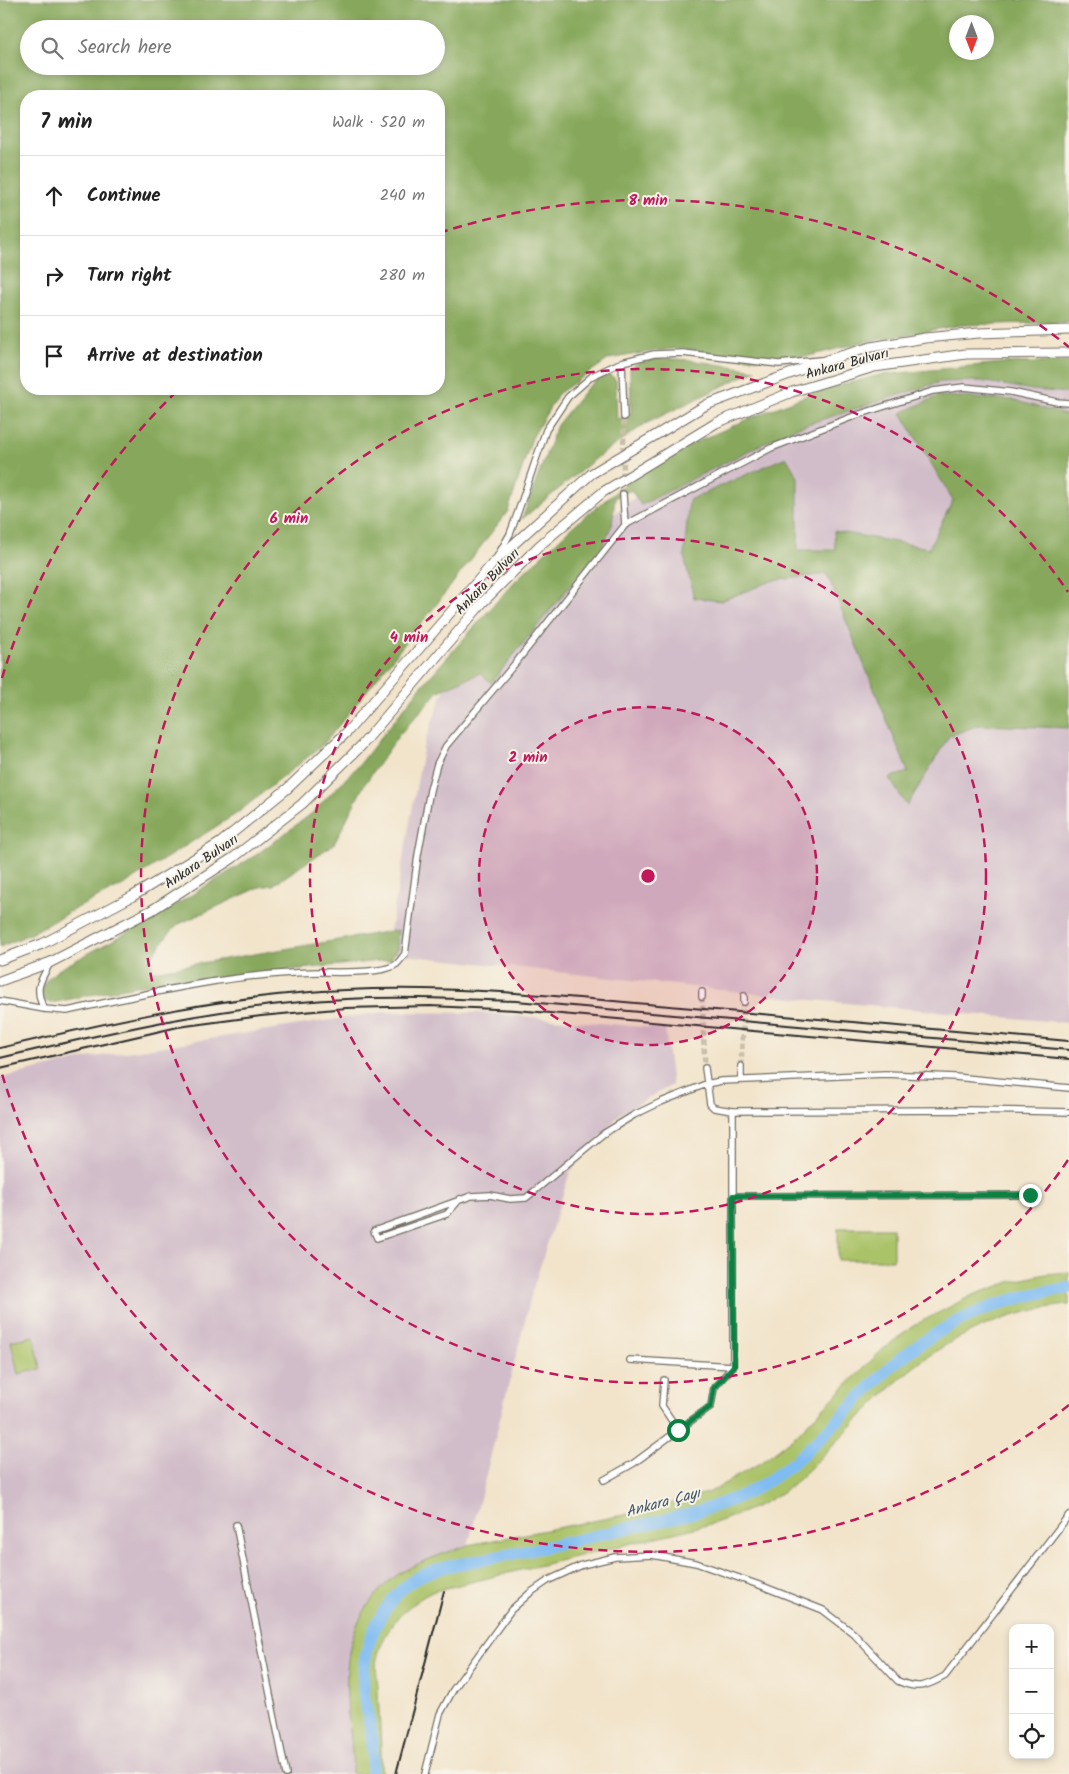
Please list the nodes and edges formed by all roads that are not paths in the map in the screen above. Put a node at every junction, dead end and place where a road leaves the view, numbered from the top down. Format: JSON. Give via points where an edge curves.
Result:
{"nodes":[{"id":1,"x":1069,"y":330,"type":"edge"},
{"id":2,"x":1069,"y":353,"type":"edge"},
{"id":3,"x":827,"y":360,"type":"junction"},
{"id":4,"x":622,"y":362,"type":"junction"},
{"id":5,"x":1069,"y":403,"type":"edge"},
{"id":6,"x":624,"y":417,"type":"tunnel mouth"},
{"id":7,"x":623,"y":494,"type":"tunnel mouth"},
{"id":8,"x":626,"y":525,"type":"junction"},
{"id":9,"x":494,"y":562,"type":"junction"},
{"id":10,"x":0,"y":960,"type":"edge"},
{"id":11,"x":51,"y":962,"type":"junction"},
{"id":12,"x":0,"y":981,"type":"edge"},
{"id":13,"x":0,"y":1001,"type":"edge"},
{"id":14,"x":44,"y":1009,"type":"junction"},
{"id":15,"x":741,"y":1066,"type":"tunnel mouth"},
{"id":16,"x":705,"y":1068,"type":"tunnel mouth"},
{"id":17,"x":741,"y":1080,"type":"junction"},
{"id":18,"x":706,"y":1084,"type":"junction"},
{"id":19,"x":1069,"y":1088,"type":"edge"},
{"id":20,"x":733,"y":1111,"type":"junction"},
{"id":21,"x":1069,"y":1112,"type":"edge"},
{"id":22,"x":1030,"y":1195,"type":"dead end"},
{"id":23,"x":733,"y":1196,"type":"junction"},
{"id":24,"x":460,"y":1199,"type":"junction"},
{"id":25,"x":630,"y":1360,"type":"dead end"},
{"id":26,"x":734,"y":1366,"type":"junction"},
{"id":27,"x":664,"y":1380,"type":"dead end"},
{"id":28,"x":678,"y":1430,"type":"junction"},
{"id":29,"x":604,"y":1480,"type":"dead end"},
{"id":30,"x":1069,"y":1515,"type":"edge"},
{"id":31,"x":236,"y":1525,"type":"dead end"},
{"id":32,"x":286,"y":1774,"type":"edge"},
{"id":33,"x":425,"y":1774,"type":"edge"}],
"edges":[{"from":1,"to":3,"type":"main road","name":"Ankara Bulvarı","via":[[925,338],[871,347]]},
{"from":2,"to":11,"type":"main road","name":"Ankara Bulvarı","via":[[966,354],[874,367],[792,392],[716,424],[603,492],[540,545],[483,602],[362,745],[302,804],[233,858],[152,910]]},
{"from":3,"to":4,"type":"street","via":[[778,364],[683,353],[654,354]]},
{"from":3,"to":9,"type":"main road","name":"Ankara Bulvarı","via":[[706,405],[591,474]]},
{"from":4,"to":6,"type":"street"},
{"from":4,"to":9,"type":"street","via":[[592,376],[568,397],[546,430],[510,534]]},
{"from":5,"to":8,"type":"street","via":[[964,387],[933,391],[857,415],[771,448]]},
{"from":7,"to":8,"type":"street"},
{"from":8,"to":14,"type":"street","via":[[446,746],[430,790],[405,954],[394,966],[371,971],[252,977],[189,986],[67,1011]]},
{"from":9,"to":10,"type":"main road","name":"Ankara Bulvarı","via":[[346,732],[288,788],[220,843],[133,896],[42,944]]},
{"from":11,"to":12,"type":"main road","name":"Ankara Bulvarı"},
{"from":11,"to":14,"type":"street","via":[[40,982],[38,996]]},
{"from":13,"to":14,"type":"street"},
{"from":15,"to":17,"type":"street"},
{"from":16,"to":18,"type":"street"},
{"from":17,"to":18,"type":"street"},
{"from":17,"to":19,"type":"street","via":[[885,1074]]},
{"from":18,"to":20,"type":"street","via":[[710,1104],[714,1108]]},
{"from":18,"to":24,"type":"street","via":[[634,1115],[603,1134],[526,1198],[490,1195]]},
{"from":20,"to":21,"type":"street"},
{"from":20,"to":23,"type":"street"},
{"from":22,"to":23,"type":"street"},
{"from":23,"to":26,"type":"street"},
{"from":24,"to":24,"type":"street","via":[[447,1214],[377,1238],[374,1231]]},
{"from":25,"to":26,"type":"street"},
{"from":26,"to":28,"type":"street","via":[[714,1388],[711,1406]]},
{"from":27,"to":28,"type":"street","via":[[662,1406]]},
{"from":28,"to":29,"type":"street"},
{"from":30,"to":33,"type":"street","via":[[945,1676],[927,1686],[917,1687],[898,1681],[853,1633],[823,1610],[762,1586],[670,1557],[615,1557],[582,1565],[530,1592],[511,1610],[453,1690],[440,1714]]},
{"from":31,"to":32,"type":"street"}]}
